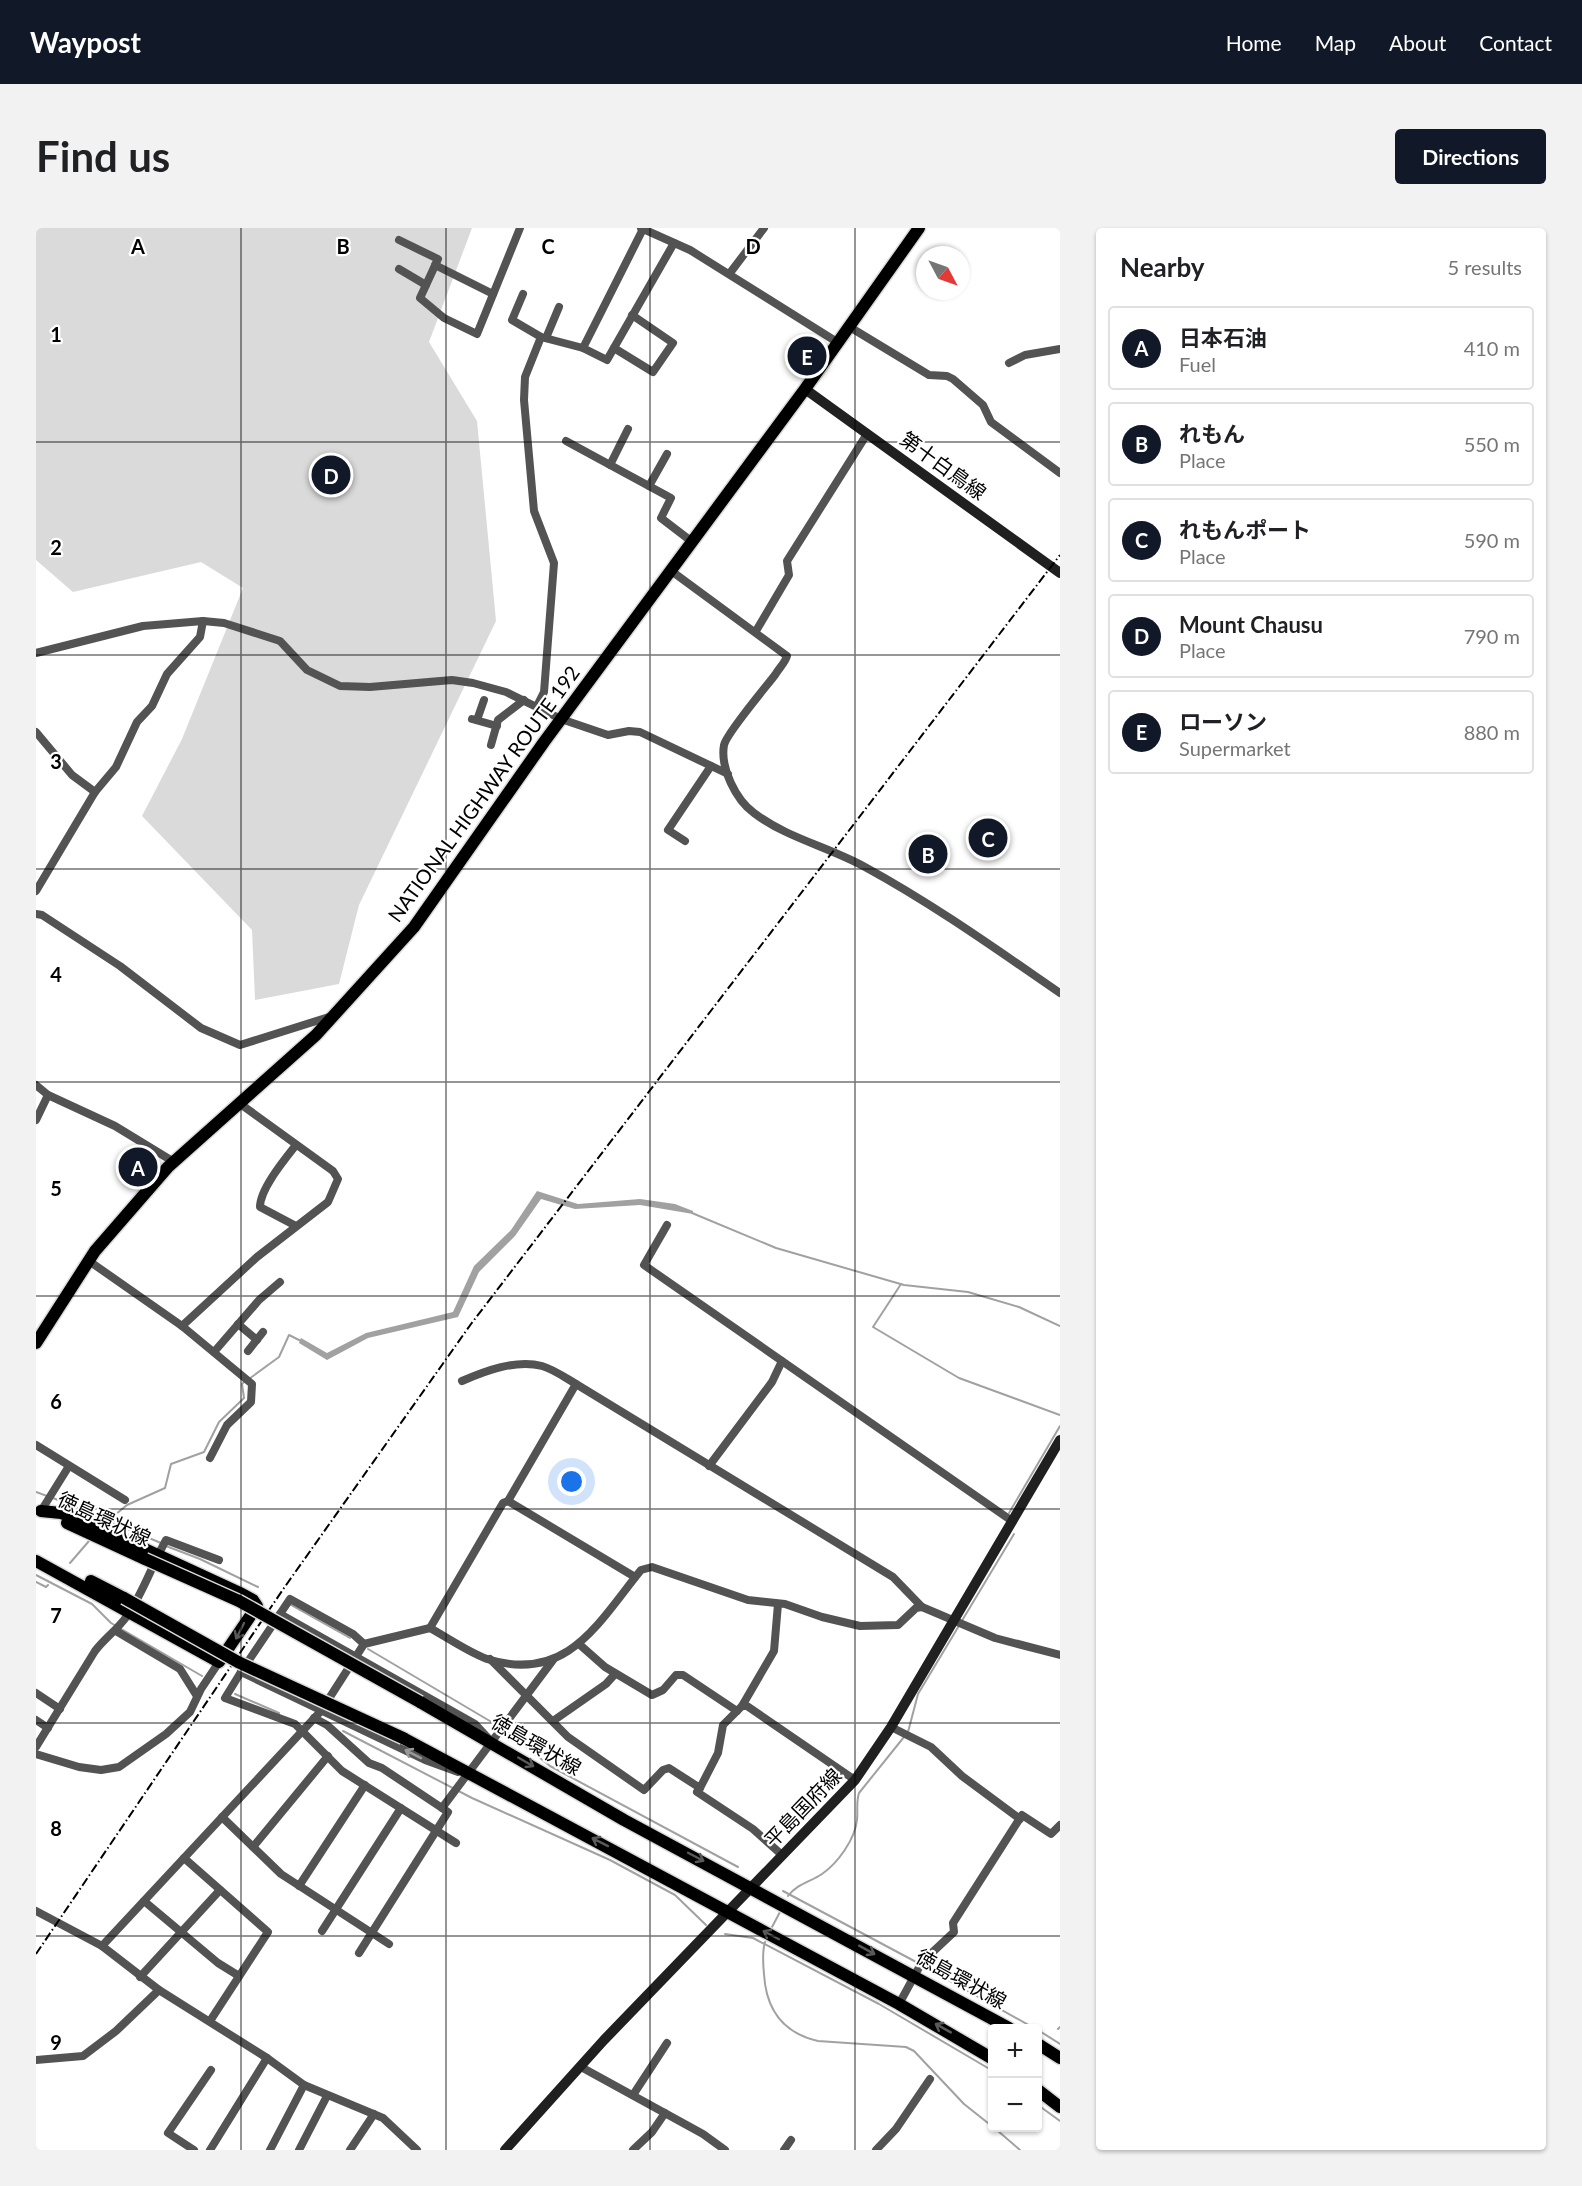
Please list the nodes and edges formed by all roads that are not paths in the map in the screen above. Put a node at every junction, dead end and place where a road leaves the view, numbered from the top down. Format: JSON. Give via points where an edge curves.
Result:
{"nodes":[{"id":1,"x":519,"y":228,"type":"edge"},
{"id":2,"x":764,"y":228,"type":"edge"},
{"id":3,"x":920,"y":228,"type":"edge"},
{"id":4,"x":646,"y":229,"type":"edge"},
{"id":5,"x":399,"y":240,"type":"dead end"},
{"id":6,"x":674,"y":243,"type":"junction"},
{"id":7,"x":435,"y":265,"type":"junction"},
{"id":8,"x":399,"y":269,"type":"dead end"},
{"id":9,"x":730,"y":273,"type":"junction"},
{"id":10,"x":426,"y":285,"type":"junction"},
{"id":11,"x":493,"y":294,"type":"junction"},
{"id":12,"x":523,"y":294,"type":"dead end"},
{"id":13,"x":559,"y":307,"type":"dead end"},
{"id":14,"x":633,"y":315,"type":"junction"},
{"id":15,"x":848,"y":326,"type":"junction"},
{"id":16,"x":543,"y":337,"type":"junction"},
{"id":17,"x":837,"y":342,"type":"junction"},
{"id":18,"x":583,"y":348,"type":"junction"},
{"id":19,"x":614,"y":348,"type":"junction"},
{"id":20,"x":1060,"y":349,"type":"edge"},
{"id":21,"x":1009,"y":363,"type":"dead end"},
{"id":22,"x":805,"y":389,"type":"junction"},
{"id":23,"x":628,"y":429,"type":"dead end"},
{"id":24,"x":867,"y":434,"type":"junction"},
{"id":25,"x":566,"y":441,"type":"dead end"},
{"id":26,"x":668,"y":454,"type":"dead end"},
{"id":27,"x":610,"y":465,"type":"junction"},
{"id":28,"x":1060,"y":473,"type":"edge"},
{"id":29,"x":649,"y":486,"type":"junction"},
{"id":30,"x":692,"y":541,"type":"junction"},
{"id":31,"x":670,"y":570,"type":"junction"},
{"id":32,"x":1060,"y":573,"type":"edge"},
{"id":33,"x":203,"y":621,"type":"junction"},
{"id":34,"x":756,"y":631,"type":"junction"},
{"id":35,"x":36,"y":653,"type":"edge"},
{"id":36,"x":484,"y":700,"type":"dead end"},
{"id":37,"x":524,"y":700,"type":"junction"},
{"id":38,"x":537,"y":706,"type":"junction"},
{"id":39,"x":561,"y":719,"type":"junction"},
{"id":40,"x":497,"y":726,"type":"junction"},
{"id":41,"x":36,"y":732,"type":"edge"},
{"id":42,"x":491,"y":745,"type":"dead end"},
{"id":43,"x":711,"y":766,"type":"junction"},
{"id":44,"x":728,"y":774,"type":"junction"},
{"id":45,"x":95,"y":792,"type":"junction"},
{"id":46,"x":685,"y":841,"type":"dead end"},
{"id":47,"x":36,"y":891,"type":"edge"},
{"id":48,"x":36,"y":914,"type":"edge"},
{"id":49,"x":1060,"y":993,"type":"edge"},
{"id":50,"x":334,"y":1015,"type":"junction"},
{"id":51,"x":36,"y":1085,"type":"edge"},
{"id":52,"x":48,"y":1095,"type":"junction"},
{"id":53,"x":239,"y":1103,"type":"junction"},
{"id":54,"x":36,"y":1120,"type":"edge"},
{"id":55,"x":296,"y":1145,"type":"junction"},
{"id":56,"x":174,"y":1162,"type":"junction"},
{"id":57,"x":667,"y":1225,"type":"dead end"},
{"id":58,"x":296,"y":1226,"type":"junction"},
{"id":59,"x":89,"y":1261,"type":"junction"},
{"id":60,"x":280,"y":1282,"type":"dead end"},
{"id":61,"x":238,"y":1324,"type":"junction"},
{"id":62,"x":182,"y":1326,"type":"junction"},
{"id":63,"x":263,"y":1332,"type":"dead end"},
{"id":64,"x":257,"y":1340,"type":"junction"},
{"id":65,"x":36,"y":1343,"type":"edge"},
{"id":66,"x":248,"y":1351,"type":"dead end"},
{"id":67,"x":214,"y":1352,"type":"junction"},
{"id":68,"x":782,"y":1361,"type":"junction"},
{"id":69,"x":462,"y":1381,"type":"dead end"},
{"id":70,"x":576,"y":1383,"type":"junction"},
{"id":71,"x":1060,"y":1440,"type":"edge"},
{"id":72,"x":36,"y":1445,"type":"edge"},
{"id":73,"x":210,"y":1458,"type":"dead end"},
{"id":74,"x":69,"y":1466,"type":"junction"},
{"id":75,"x":709,"y":1466,"type":"junction"},
{"id":76,"x":125,"y":1500,"type":"dead end"},
{"id":77,"x":508,"y":1501,"type":"junction"},
{"id":78,"x":38,"y":1510,"type":"edge"},
{"id":79,"x":1012,"y":1521,"type":"junction"},
{"id":80,"x":162,"y":1548,"type":"junction"},
{"id":81,"x":36,"y":1551,"type":"edge"},
{"id":82,"x":219,"y":1560,"type":"dead end"},
{"id":83,"x":36,"y":1561,"type":"edge"},
{"id":84,"x":635,"y":1577,"type":"junction"},
{"id":85,"x":778,"y":1604,"type":"junction"},
{"id":86,"x":922,"y":1607,"type":"junction"},
{"id":87,"x":130,"y":1611,"type":"junction"},
{"id":88,"x":280,"y":1614,"type":"junction"},
{"id":89,"x":957,"y":1623,"type":"junction"},
{"id":90,"x":118,"y":1628,"type":"junction"},
{"id":91,"x":430,"y":1628,"type":"junction"},
{"id":92,"x":363,"y":1644,"type":"junction"},
{"id":93,"x":579,"y":1644,"type":"junction"},
{"id":94,"x":1060,"y":1655,"type":"edge"},
{"id":95,"x":353,"y":1657,"type":"junction"},
{"id":96,"x":490,"y":1659,"type":"junction"},
{"id":97,"x":554,"y":1659,"type":"junction"},
{"id":98,"x":219,"y":1662,"type":"junction"},
{"id":99,"x":241,"y":1672,"type":"junction"},
{"id":100,"x":615,"y":1674,"type":"junction"},
{"id":101,"x":36,"y":1693,"type":"edge"},
{"id":102,"x":525,"y":1695,"type":"junction"},
{"id":103,"x":196,"y":1696,"type":"junction"},
{"id":104,"x":740,"y":1708,"type":"junction"},
{"id":105,"x":60,"y":1709,"type":"junction"},
{"id":106,"x":321,"y":1711,"type":"junction"},
{"id":107,"x":314,"y":1718,"type":"junction"},
{"id":108,"x":36,"y":1720,"type":"edge"},
{"id":109,"x":553,"y":1721,"type":"junction"},
{"id":110,"x":891,"y":1727,"type":"junction"},
{"id":111,"x":48,"y":1728,"type":"junction"},
{"id":112,"x":302,"y":1731,"type":"junction"},
{"id":113,"x":491,"y":1741,"type":"junction"},
{"id":114,"x":36,"y":1747,"type":"edge"},
{"id":115,"x":36,"y":1754,"type":"edge"},
{"id":116,"x":328,"y":1756,"type":"junction"},
{"id":117,"x":468,"y":1774,"type":"junction"},
{"id":118,"x":855,"y":1780,"type":"junction"},
{"id":119,"x":365,"y":1785,"type":"junction"},
{"id":120,"x":700,"y":1788,"type":"junction"},
{"id":121,"x":401,"y":1808,"type":"junction"},
{"id":122,"x":442,"y":1808,"type":"junction"},
{"id":123,"x":222,"y":1817,"type":"junction"},
{"id":124,"x":1020,"y":1819,"type":"junction"},
{"id":125,"x":1060,"y":1825,"type":"edge"},
{"id":126,"x":437,"y":1831,"type":"junction"},
{"id":127,"x":456,"y":1843,"type":"dead end"},
{"id":128,"x":253,"y":1847,"type":"junction"},
{"id":129,"x":782,"y":1855,"type":"junction"},
{"id":130,"x":184,"y":1858,"type":"junction"},
{"id":131,"x":299,"y":1886,"type":"junction"},
{"id":132,"x":752,"y":1887,"type":"junction"},
{"id":133,"x":220,"y":1890,"type":"junction"},
{"id":134,"x":144,"y":1901,"type":"junction"},
{"id":135,"x":336,"y":1910,"type":"junction"},
{"id":136,"x":729,"y":1912,"type":"junction"},
{"id":137,"x":37,"y":1915,"type":"edge"},
{"id":138,"x":322,"y":1931,"type":"dead end"},
{"id":139,"x":181,"y":1932,"type":"junction"},
{"id":140,"x":372,"y":1933,"type":"junction"},
{"id":141,"x":389,"y":1944,"type":"dead end"},
{"id":142,"x":102,"y":1946,"type":"junction"},
{"id":143,"x":359,"y":1953,"type":"dead end"},
{"id":144,"x":918,"y":1968,"type":"junction"},
{"id":145,"x":239,"y":1976,"type":"junction"},
{"id":146,"x":140,"y":1977,"type":"junction"},
{"id":147,"x":159,"y":1990,"type":"junction"},
{"id":148,"x":899,"y":2004,"type":"junction"},
{"id":149,"x":210,"y":2021,"type":"junction"},
{"id":150,"x":1003,"y":2024,"type":"edge"},
{"id":151,"x":667,"y":2043,"type":"dead end"},
{"id":152,"x":1042,"y":2047,"type":"edge"},
{"id":153,"x":988,"y":2056,"type":"edge"},
{"id":154,"x":267,"y":2058,"type":"junction"},
{"id":155,"x":1060,"y":2058,"type":"edge"},
{"id":156,"x":36,"y":2061,"type":"edge"},
{"id":157,"x":581,"y":2067,"type":"junction"},
{"id":158,"x":212,"y":2070,"type":"dead end"},
{"id":159,"x":930,"y":2079,"type":"dead end"},
{"id":160,"x":304,"y":2085,"type":"junction"},
{"id":161,"x":1042,"y":2093,"type":"edge"},
{"id":162,"x":633,"y":2095,"type":"junction"},
{"id":163,"x":327,"y":2096,"type":"junction"},
{"id":164,"x":1060,"y":2107,"type":"edge"},
{"id":165,"x":665,"y":2113,"type":"junction"},
{"id":166,"x":374,"y":2114,"type":"junction"},
{"id":167,"x":792,"y":2140,"type":"dead end"},
{"id":168,"x":406,"y":2146,"type":"edge"},
{"id":169,"x":194,"y":2150,"type":"edge"},
{"id":170,"x":210,"y":2150,"type":"edge"},
{"id":171,"x":270,"y":2150,"type":"edge"},
{"id":172,"x":299,"y":2150,"type":"edge"},
{"id":173,"x":350,"y":2150,"type":"edge"},
{"id":174,"x":417,"y":2150,"type":"edge"},
{"id":175,"x":504,"y":2150,"type":"edge"},
{"id":176,"x":633,"y":2150,"type":"edge"},
{"id":177,"x":725,"y":2150,"type":"edge"},
{"id":178,"x":784,"y":2150,"type":"edge"},
{"id":179,"x":876,"y":2150,"type":"edge"}],
"edges":[{"from":1,"to":11,"type":"street"},
{"from":2,"to":9,"type":"street"},
{"from":3,"to":15,"type":"main road","name":"NATIONAL HIGHWAY ROUTE 192"},
{"from":4,"to":6,"type":"street"},
{"from":4,"to":18,"type":"street"},
{"from":5,"to":7,"type":"street","via":[[438,259]]},
{"from":6,"to":9,"type":"street"},
{"from":6,"to":14,"type":"street"},
{"from":7,"to":10,"type":"street"},
{"from":7,"to":11,"type":"street"},
{"from":8,"to":10,"type":"street"},
{"from":9,"to":17,"type":"street"},
{"from":10,"to":11,"type":"street","via":[[420,298],[444,318],[477,334]]},
{"from":12,"to":16,"type":"street","via":[[512,320]]},
{"from":13,"to":16,"type":"street"},
{"from":14,"to":19,"type":"street"},
{"from":14,"to":19,"type":"street","via":[[673,343],[653,372]]},
{"from":15,"to":17,"type":"main road","name":"NATIONAL HIGHWAY ROUTE 192"},
{"from":15,"to":28,"type":"street","via":[[929,375],[953,379],[983,405],[991,422]]},
{"from":16,"to":18,"type":"street"},
{"from":16,"to":38,"type":"street","via":[[525,377],[524,400],[534,511],[554,563],[544,692]]},
{"from":17,"to":22,"type":"main road","name":"NATIONAL HIGHWAY ROUTE 192"},
{"from":18,"to":19,"type":"street","via":[[607,360]]},
{"from":20,"to":21,"type":"street","via":[[1025,355]]},
{"from":22,"to":24,"type":"main road","name":"第十白鳥線"},
{"from":22,"to":30,"type":"main road","name":"NATIONAL HIGHWAY ROUTE 192"},
{"from":23,"to":27,"type":"street"},
{"from":24,"to":32,"type":"main road","name":"第十白鳥線"},
{"from":24,"to":34,"type":"street","via":[[787,561],[789,574]]},
{"from":25,"to":27,"type":"street"},
{"from":26,"to":29,"type":"street"},
{"from":27,"to":29,"type":"street"},
{"from":29,"to":30,"type":"street","via":[[671,498],[661,518]]},
{"from":30,"to":31,"type":"main road","name":"NATIONAL HIGHWAY ROUTE 192"},
{"from":31,"to":34,"type":"street"},
{"from":31,"to":39,"type":"main road","name":"NATIONAL HIGHWAY ROUTE 192"},
{"from":33,"to":35,"type":"street","via":[[143,626]]},
{"from":33,"to":37,"type":"street","via":[[243,627],[280,641],[307,670],[340,686],[452,680]]},
{"from":33,"to":45,"type":"street","via":[[200,637],[167,674],[152,706],[137,722],[117,767]]},
{"from":34,"to":44,"type":"street","via":[[787,656],[729,734],[724,745]]},
{"from":36,"to":40,"type":"street","via":[[474,719]]},
{"from":37,"to":38,"type":"street"},
{"from":37,"to":40,"type":"street","via":[[498,720]]},
{"from":38,"to":39,"type":"street"},
{"from":39,"to":43,"type":"street","via":[[608,735],[640,732]]},
{"from":39,"to":50,"type":"main road","name":"NATIONAL HIGHWAY ROUTE 192","via":[[414,927]]},
{"from":40,"to":42,"type":"street"},
{"from":41,"to":45,"type":"street","via":[[72,776]]},
{"from":43,"to":44,"type":"street"},
{"from":43,"to":46,"type":"street","via":[[668,830]]},
{"from":44,"to":49,"type":"street","via":[[740,799],[753,813],[883,877],[956,921]]},
{"from":45,"to":47,"type":"street"},
{"from":48,"to":50,"type":"street","via":[[120,966],[201,1028],[240,1045]]},
{"from":50,"to":53,"type":"main road","name":"NATIONAL HIGHWAY ROUTE 192"},
{"from":51,"to":52,"type":"street"},
{"from":52,"to":54,"type":"street"},
{"from":52,"to":56,"type":"street","via":[[115,1126]]},
{"from":53,"to":55,"type":"street"},
{"from":53,"to":56,"type":"main road","name":"NATIONAL HIGHWAY ROUTE 192"},
{"from":55,"to":58,"type":"street","via":[[260,1198],[260,1206]]},
{"from":55,"to":58,"type":"street","via":[[333,1171],[338,1179],[328,1202]]},
{"from":56,"to":59,"type":"main road","name":"NATIONAL HIGHWAY ROUTE 192"},
{"from":57,"to":68,"type":"street","via":[[644,1265]]},
{"from":58,"to":62,"type":"street"},
{"from":59,"to":62,"type":"street"},
{"from":59,"to":65,"type":"main road","name":"NATIONAL HIGHWAY ROUTE 192"},
{"from":60,"to":61,"type":"street"},
{"from":61,"to":64,"type":"street"},
{"from":61,"to":67,"type":"street"},
{"from":62,"to":67,"type":"street"},
{"from":63,"to":64,"type":"street"},
{"from":64,"to":66,"type":"street"},
{"from":67,"to":73,"type":"street","via":[[252,1383],[251,1402],[227,1425]]},
{"from":68,"to":75,"type":"street","via":[[772,1382]]},
{"from":68,"to":79,"type":"street"},
{"from":69,"to":70,"type":"street","via":[[490,1369],[542,1365]]},
{"from":70,"to":75,"type":"street"},
{"from":70,"to":77,"type":"street"},
{"from":71,"to":79,"type":"main road","name":"平島国府線"},
{"from":72,"to":74,"type":"street"},
{"from":74,"to":76,"type":"street"},
{"from":74,"to":78,"type":"street"},
{"from":75,"to":86,"type":"street","via":[[893,1577]]},
{"from":77,"to":84,"type":"street"},
{"from":77,"to":91,"type":"street","via":[[503,1503]]},
{"from":78,"to":80,"type":"main road","via":[[61,1513]]},
{"from":78,"to":113,"type":"main road","name":"徳島環状線","bridge":true,"via":[[239,1601]]},
{"from":79,"to":89,"type":"main road","name":"平島国府線"},
{"from":80,"to":82,"type":"street","via":[[166,1540]]},
{"from":80,"to":87,"type":"street"},
{"from":80,"to":98,"type":"main road","one_way":true,"via":[[253,1600],[257,1606]]},
{"from":81,"to":117,"type":"main road","bridge":true,"via":[[238,1662],[403,1738]]},
{"from":83,"to":87,"type":"main road"},
{"from":84,"to":85,"type":"street","via":[[641,1569],[652,1567],[748,1600]]},
{"from":84,"to":93,"type":"street"},
{"from":85,"to":86,"type":"street","via":[[860,1626],[880,1627],[898,1625]]},
{"from":85,"to":104,"type":"street","via":[[774,1652]]},
{"from":86,"to":89,"type":"street"},
{"from":87,"to":90,"type":"street"},
{"from":87,"to":98,"type":"main road"},
{"from":88,"to":92,"type":"street","via":[[290,1599],[353,1634]]},
{"from":88,"to":95,"type":"street"},
{"from":88,"to":99,"type":"street"},
{"from":89,"to":94,"type":"street","via":[[995,1638]]},
{"from":89,"to":110,"type":"main road","name":"平島国府線"},
{"from":90,"to":103,"type":"street","via":[[180,1669]]},
{"from":90,"to":105,"type":"street","via":[[95,1651]]},
{"from":91,"to":92,"type":"street"},
{"from":91,"to":96,"type":"street"},
{"from":92,"to":95,"type":"street"},
{"from":93,"to":97,"type":"street"},
{"from":93,"to":100,"type":"street"},
{"from":95,"to":106,"type":"street"},
{"from":95,"to":113,"type":"street","via":[[475,1724]]},
{"from":96,"to":97,"type":"street","via":[[538,1665]]},
{"from":96,"to":102,"type":"street"},
{"from":97,"to":102,"type":"street"},
{"from":98,"to":103,"type":"street"},
{"from":99,"to":106,"type":"street"},
{"from":99,"to":112,"type":"street","via":[[225,1698],[288,1720]]},
{"from":100,"to":104,"type":"street","via":[[652,1695],[676,1674],[683,1675]]},
{"from":100,"to":109,"type":"street","via":[[599,1690]]},
{"from":101,"to":105,"type":"street"},
{"from":102,"to":109,"type":"street"},
{"from":102,"to":113,"type":"street"},
{"from":103,"to":115,"type":"street","via":[[190,1712],[119,1767],[79,1767]]},
{"from":104,"to":118,"type":"street","via":[[747,1706]]},
{"from":104,"to":120,"type":"street","via":[[723,1725],[718,1753]]},
{"from":105,"to":111,"type":"street"},
{"from":106,"to":107,"type":"street"},
{"from":117,"to":106,"type":"street","one_way":true,"via":[[425,1760]]},
{"from":107,"to":112,"type":"street"},
{"from":107,"to":122,"type":"street","via":[[369,1763]]},
{"from":108,"to":111,"type":"street"},
{"from":109,"to":120,"type":"street","via":[[568,1737],[644,1790],[669,1768]]},
{"from":110,"to":118,"type":"main road","name":"平島国府線"},
{"from":110,"to":124,"type":"street","via":[[931,1747],[962,1776]]},
{"from":111,"to":114,"type":"street"},
{"from":112,"to":116,"type":"street"},
{"from":112,"to":123,"type":"street"},
{"from":113,"to":117,"type":"street"},
{"from":113,"to":132,"type":"main road","name":"徳島環状線","one_way":true,"via":[[624,1820]]},
{"from":116,"to":119,"type":"street"},
{"from":116,"to":128,"type":"street"},
{"from":117,"to":122,"type":"street"},
{"from":136,"to":117,"type":"main road","one_way":true},
{"from":118,"to":129,"type":"main road","name":"平島国府線"},
{"from":119,"to":121,"type":"street"},
{"from":119,"to":131,"type":"street"},
{"from":120,"to":129,"type":"street","via":[[698,1792],[753,1829]]},
{"from":121,"to":126,"type":"street"},
{"from":121,"to":135,"type":"street"},
{"from":122,"to":126,"type":"street","via":[[448,1812]]},
{"from":123,"to":128,"type":"street"},
{"from":123,"to":130,"type":"street"},
{"from":124,"to":125,"type":"street","via":[[1022,1815],[1051,1834]]},
{"from":124,"to":144,"type":"street","via":[[953,1923],[954,1932]]},
{"from":126,"to":127,"type":"street"},
{"from":126,"to":140,"type":"street"},
{"from":128,"to":131,"type":"street"},
{"from":129,"to":132,"type":"main road","name":"平島国府線"},
{"from":130,"to":133,"type":"street"},
{"from":130,"to":134,"type":"street"},
{"from":131,"to":135,"type":"street"},
{"from":132,"to":136,"type":"main road","name":"平島国府線"},
{"from":132,"to":144,"type":"main road","name":"徳島環状線","one_way":true},
{"from":133,"to":139,"type":"street"},
{"from":133,"to":145,"type":"street","via":[[268,1932]]},
{"from":134,"to":139,"type":"street"},
{"from":134,"to":142,"type":"street"},
{"from":135,"to":138,"type":"street"},
{"from":135,"to":140,"type":"street"},
{"from":148,"to":136,"type":"main road","one_way":true},
{"from":136,"to":157,"type":"main road","name":"平島国府線"},
{"from":137,"to":142,"type":"street"},
{"from":139,"to":145,"type":"street"},
{"from":139,"to":146,"type":"street"},
{"from":140,"to":141,"type":"street"},
{"from":140,"to":143,"type":"street"},
{"from":142,"to":146,"type":"street"},
{"from":144,"to":148,"type":"street"},
{"from":144,"to":150,"type":"main road","name":"徳島環状線"},
{"from":145,"to":149,"type":"street"},
{"from":146,"to":147,"type":"street"},
{"from":147,"to":149,"type":"street"},
{"from":147,"to":156,"type":"street","via":[[83,2056]]},
{"from":153,"to":148,"type":"main road","one_way":true},
{"from":149,"to":154,"type":"street"},
{"from":151,"to":162,"type":"street","via":[[657,2051]]},
{"from":152,"to":155,"type":"main road"},
{"from":154,"to":160,"type":"street"},
{"from":154,"to":170,"type":"street"},
{"from":157,"to":162,"type":"street"},
{"from":157,"to":175,"type":"main road","name":"平島国府線"},
{"from":158,"to":169,"type":"street","via":[[168,2133]]},
{"from":159,"to":179,"type":"street","via":[[896,2129]]},
{"from":160,"to":163,"type":"street"},
{"from":160,"to":171,"type":"street"},
{"from":161,"to":164,"type":"main road"},
{"from":162,"to":165,"type":"street"},
{"from":163,"to":166,"type":"street"},
{"from":163,"to":172,"type":"street"},
{"from":165,"to":176,"type":"street"},
{"from":165,"to":177,"type":"street"},
{"from":166,"to":168,"type":"street","via":[[383,2118]]},
{"from":166,"to":173,"type":"street"},
{"from":167,"to":178,"type":"street"},
{"from":168,"to":174,"type":"street"}]}
